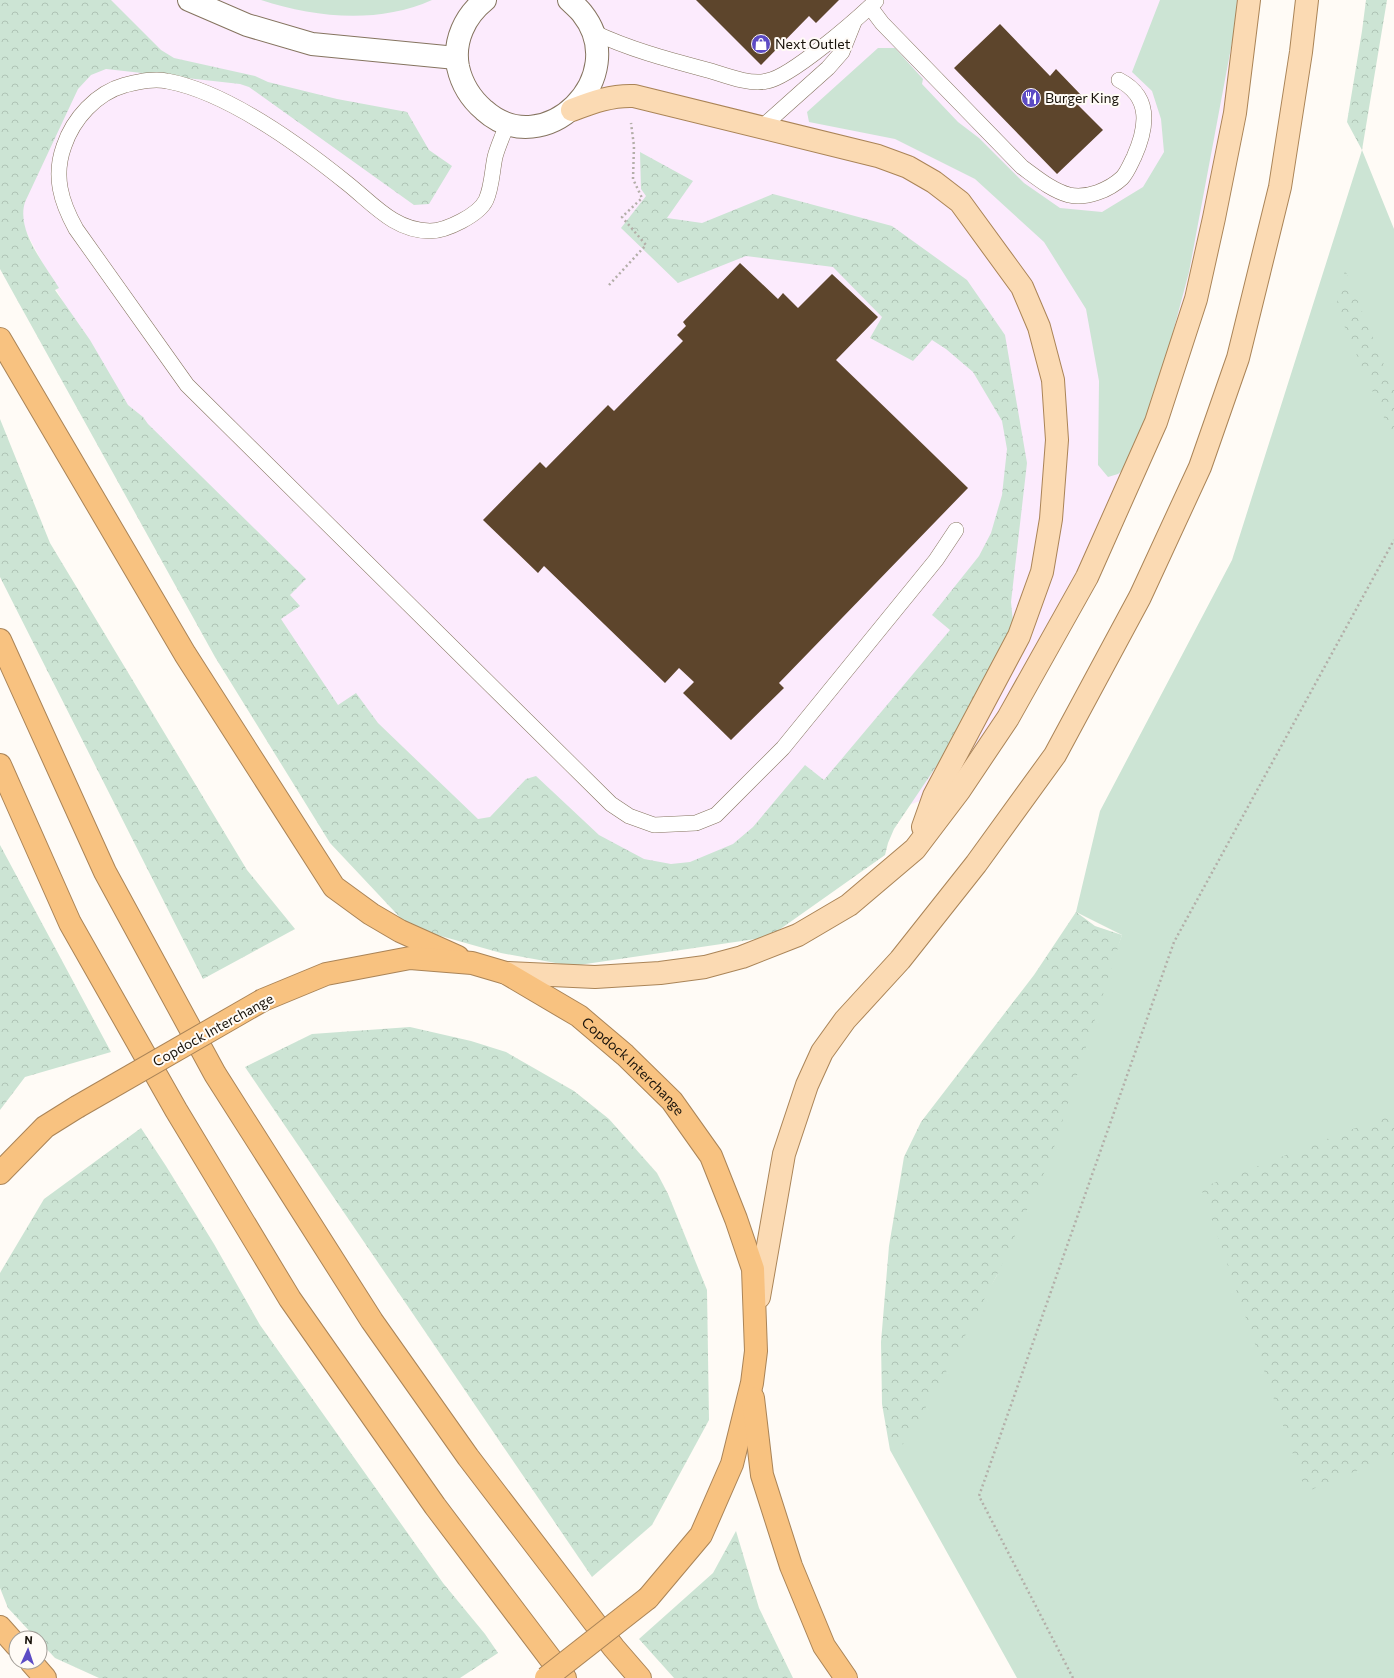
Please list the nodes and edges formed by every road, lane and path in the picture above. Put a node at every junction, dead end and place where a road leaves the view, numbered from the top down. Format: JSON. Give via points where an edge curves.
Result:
{"nodes":[{"id":1,"x":189,"y":0,"type":"edge"},
{"id":2,"x":485,"y":0,"type":"edge"},
{"id":3,"x":1250,"y":0,"type":"edge"},
{"id":4,"x":1307,"y":0,"type":"edge"},
{"id":5,"x":573,"y":2,"type":"edge"},
{"id":6,"x":873,"y":3,"type":"edge"},
{"id":7,"x":854,"y":22,"type":"junction"},
{"id":8,"x":593,"y":32,"type":"junction"},
{"id":9,"x":456,"y":58,"type":"junction"},
{"id":10,"x":1120,"y":80,"type":"dead end"},
{"id":11,"x":572,"y":110,"type":"junction"},
{"id":12,"x":630,"y":116,"type":"dead end"},
{"id":13,"x":762,"y":126,"type":"junction"},
{"id":14,"x":504,"y":132,"type":"dead end"},
{"id":15,"x":610,"y":285,"type":"dead end"},
{"id":16,"x":0,"y":339,"type":"edge"},
{"id":17,"x":956,"y":530,"type":"dead end"},
{"id":18,"x":1394,"y":540,"type":"edge"},
{"id":19,"x":0,"y":640,"type":"edge"},
{"id":20,"x":0,"y":765,"type":"edge"},
{"id":21,"x":914,"y":849,"type":"junction"},
{"id":22,"x":472,"y":963,"type":"junction"},
{"id":23,"x":506,"y":974,"type":"junction"},
{"id":24,"x":0,"y":1173,"type":"edge"},
{"id":25,"x":756,"y":1321,"type":"junction"},
{"id":26,"x":752,"y":1383,"type":"junction"},
{"id":27,"x":0,"y":1627,"type":"edge"},
{"id":28,"x":8,"y":1636,"type":"edge"},
{"id":29,"x":38,"y":1670,"type":"edge"},
{"id":30,"x":45,"y":1678,"type":"edge"},
{"id":31,"x":546,"y":1678,"type":"edge"},
{"id":32,"x":565,"y":1678,"type":"edge"},
{"id":33,"x":640,"y":1678,"type":"edge"},
{"id":34,"x":846,"y":1678,"type":"edge"},
{"id":35,"x":1073,"y":1678,"type":"edge"}],
"edges":[{"from":1,"to":9,"type":"street","via":[[247,25],[312,44]]},
{"from":2,"to":9,"type":"street","via":[[469,16],[460,36]]},
{"from":3,"to":21,"type":"main road","via":[[1235,113],[1214,218],[1196,298],[1156,422],[1087,577],[1008,718],[959,791]]},
{"from":4,"to":25,"type":"main road","via":[[1280,187],[1238,358],[1200,467],[1140,597],[1055,754],[976,864],[900,960],[846,1020],[822,1052],[807,1085],[784,1154],[770,1224]]},
{"from":5,"to":8,"type":"street"},
{"from":6,"to":7,"type":"lane"},
{"from":6,"to":10,"type":"lane","via":[[882,23],[1022,167],[1050,187],[1070,195],[1095,194],[1110,186],[1123,177],[1133,159],[1143,135],[1144,113],[1139,96]]},
{"from":7,"to":8,"type":"lane","via":[[782,77],[766,82],[728,76],[640,52]]},
{"from":7,"to":13,"type":"lane","via":[[842,52],[833,63]]},
{"from":8,"to":11,"type":"street","via":[[597,53],[595,74],[586,94]]},
{"from":9,"to":11,"type":"street","via":[[461,80],[472,100],[489,115],[510,125],[543,124]]},
{"from":11,"to":13,"type":"main road","via":[[601,99],[634,96]]},
{"from":12,"to":15,"type":"path","via":[[634,146],[633,179],[642,198],[622,216],[646,244]]},
{"from":13,"to":21,"type":"main road","via":[[878,156],[908,167],[934,182],[960,202],[1022,287],[1039,327],[1053,380],[1057,440],[1051,519],[1042,572],[1019,636],[934,796]]},
{"from":14,"to":17,"type":"lane","via":[[486,201],[469,217],[452,226],[430,231],[408,228],[389,219],[318,160],[258,119],[189,87],[166,81],[142,81],[113,88],[80,116],[68,136],[59,159],[59,189],[76,229],[187,385],[611,804],[628,816],[654,825],[675,825],[696,823],[716,815],[783,748],[936,560]]},
{"from":16,"to":22,"type":"highway","via":[[185,654],[334,887],[400,931]]},
{"from":18,"to":35,"type":"path","via":[[1174,942],[979,1496]]},
{"from":19,"to":33,"type":"highway","via":[[105,872],[215,1074],[381,1334],[468,1457],[614,1648]]},
{"from":20,"to":32,"type":"highway","via":[[70,923],[176,1110],[290,1299],[435,1506]]},
{"from":21,"to":23,"type":"main road","via":[[848,905],[798,935],[742,958],[660,974],[595,977]]},
{"from":22,"to":23,"type":"highway","name":"Copdock Interchange"},
{"from":22,"to":24,"type":"highway","name":"Copdock Interchange","bridge":true,"via":[[410,958],[370,965],[326,974],[263,1000],[45,1127]]},
{"from":23,"to":25,"type":"highway","name":"Copdock Interchange","via":[[579,1016],[625,1055],[672,1102],[711,1156],[753,1269]]},
{"from":25,"to":26,"type":"highway","name":"Copdock Interchange"},
{"from":26,"to":31,"type":"highway","name":"Copdock Interchange","bridge":true,"via":[[732,1464],[701,1535],[648,1598]]},
{"from":26,"to":34,"type":"highway","via":[[764,1482],[802,1594],[824,1646]]},
{"from":27,"to":28,"type":"highway"},
{"from":29,"to":30,"type":"highway"}]}
